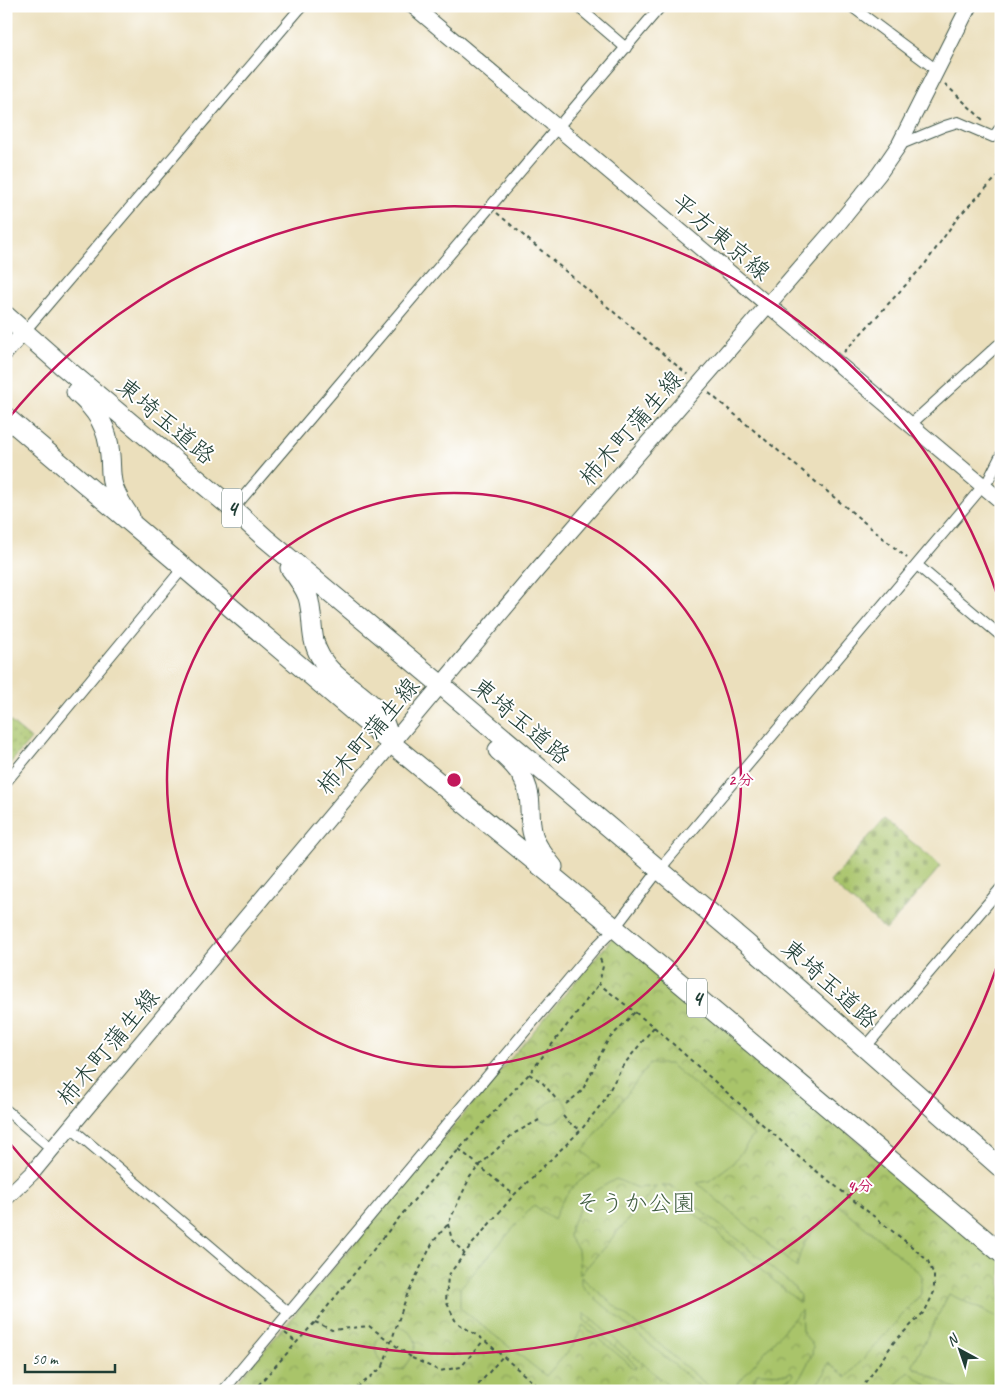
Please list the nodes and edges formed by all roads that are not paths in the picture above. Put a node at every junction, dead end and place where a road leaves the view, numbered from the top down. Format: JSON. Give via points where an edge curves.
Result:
{"nodes":[{"id":1,"x":302,"y":6,"type":"edge"},
{"id":2,"x":413,"y":6,"type":"edge"},
{"id":3,"x":577,"y":6,"type":"edge"},
{"id":4,"x":662,"y":6,"type":"edge"},
{"id":5,"x":851,"y":6,"type":"edge"},
{"id":6,"x":969,"y":6,"type":"edge"},
{"id":7,"x":626,"y":48,"type":"junction"},
{"id":8,"x":936,"y":73,"type":"junction"},
{"id":9,"x":558,"y":128,"type":"junction"},
{"id":10,"x":999,"y":130,"type":"edge"},
{"id":11,"x":898,"y":145,"type":"junction"},
{"id":12,"x":768,"y":306,"type":"junction"},
{"id":13,"x":6,"y":316,"type":"edge"},
{"id":14,"x":24,"y":332,"type":"junction"},
{"id":15,"x":1001,"y":345,"type":"edge"},
{"id":16,"x":6,"y":352,"type":"edge"},
{"id":17,"x":6,"y":418,"type":"edge"},
{"id":18,"x":910,"y":425,"type":"junction"},
{"id":19,"x":1001,"y":455,"type":"edge"},
{"id":20,"x":984,"y":486,"type":"junction"},
{"id":21,"x":1001,"y":501,"type":"edge"},
{"id":22,"x":233,"y":509,"type":"junction"},
{"id":23,"x":144,"y":534,"type":"junction"},
{"id":24,"x":265,"y":538,"type":"junction"},
{"id":25,"x":917,"y":565,"type":"junction"},
{"id":26,"x":183,"y":568,"type":"junction"},
{"id":27,"x":1001,"y":636,"type":"edge"},
{"id":28,"x":441,"y":685,"type":"junction"},
{"id":29,"x":392,"y":744,"type":"junction"},
{"id":30,"x":6,"y":782,"type":"edge"},
{"id":31,"x":659,"y":870,"type":"junction"},
{"id":32,"x":1001,"y":888,"type":"edge"},
{"id":33,"x":572,"y":892,"type":"junction"},
{"id":34,"x":614,"y":929,"type":"junction"},
{"id":35,"x":864,"y":1049,"type":"junction"},
{"id":36,"x":6,"y":1110,"type":"edge"},
{"id":37,"x":70,"y":1128,"type":"junction"},
{"id":38,"x":52,"y":1149,"type":"junction"},
{"id":39,"x":1001,"y":1168,"type":"edge"},
{"id":40,"x":6,"y":1198,"type":"edge"},
{"id":41,"x":1001,"y":1253,"type":"edge"},
{"id":42,"x":289,"y":1313,"type":"junction"},
{"id":43,"x":223,"y":1391,"type":"edge"}],
"edges":[{"from":1,"to":14,"type":"street"},
{"from":2,"to":9,"type":"main road","name":"平方東京線"},
{"from":3,"to":7,"type":"street"},
{"from":4,"to":7,"type":"street"},
{"from":5,"to":8,"type":"street"},
{"from":6,"to":8,"type":"main road","name":"柿木町蒲生線"},
{"from":7,"to":9,"type":"street"},
{"from":8,"to":11,"type":"main road","name":"柿木町蒲生線"},
{"from":9,"to":12,"type":"main road","name":"平方東京線"},
{"from":9,"to":22,"type":"street"},
{"from":10,"to":11,"type":"street","via":[[993,137],[958,122]]},
{"from":11,"to":12,"type":"main road","name":"柿木町蒲生線","via":[[848,213]]},
{"from":12,"to":18,"type":"main road","name":"平方東京線"},
{"from":12,"to":28,"type":"main road","name":"柿木町蒲生線"},
{"from":13,"to":14,"type":"highway","name":"東埼玉道路","number":"4"},
{"from":14,"to":16,"type":"main road"},
{"from":14,"to":22,"type":"highway","name":"東埼玉道路","number":"4"},
{"from":14,"to":23,"type":"highway","number":"4","via":[[45,366],[82,397],[104,424],[113,485],[129,515]]},
{"from":15,"to":18,"type":"street"},
{"from":17,"to":23,"type":"highway","number":"4"},
{"from":18,"to":20,"type":"main road","name":"平方東京線"},
{"from":19,"to":20,"type":"street"},
{"from":20,"to":21,"type":"main road","name":"平方東京線"},
{"from":20,"to":25,"type":"street"},
{"from":22,"to":24,"type":"highway","name":"東埼玉道路","number":"4"},
{"from":23,"to":26,"type":"highway","number":"4"},
{"from":24,"to":28,"type":"highway","name":"東埼玉道路","number":"4"},
{"from":24,"to":29,"type":"highway","number":"4","via":[[304,587],[311,630],[320,657],[376,709],[385,722]]},
{"from":25,"to":27,"type":"street"},
{"from":25,"to":31,"type":"street"},
{"from":26,"to":29,"type":"highway","number":"4"},
{"from":26,"to":30,"type":"street"},
{"from":28,"to":29,"type":"main road","name":"柿木町蒲生線"},
{"from":28,"to":31,"type":"highway","name":"東埼玉道路","number":"4"},
{"from":28,"to":33,"type":"highway","number":"4","via":[[461,718],[520,772],[529,796],[533,836]]},
{"from":29,"to":33,"type":"highway","number":"4"},
{"from":29,"to":37,"type":"main road","name":"柿木町蒲生線"},
{"from":31,"to":34,"type":"street"},
{"from":31,"to":35,"type":"highway","name":"東埼玉道路","number":"4"},
{"from":32,"to":35,"type":"street"},
{"from":33,"to":34,"type":"highway","number":"4"},
{"from":34,"to":41,"type":"highway","number":"4"},
{"from":34,"to":42,"type":"street"},
{"from":35,"to":39,"type":"highway","name":"東埼玉道路","number":"4"},
{"from":36,"to":38,"type":"street"},
{"from":37,"to":38,"type":"main road","name":"柿木町蒲生線"},
{"from":37,"to":42,"type":"street"},
{"from":38,"to":40,"type":"main road","name":"柿木町蒲生線"},
{"from":42,"to":43,"type":"street"}]}
